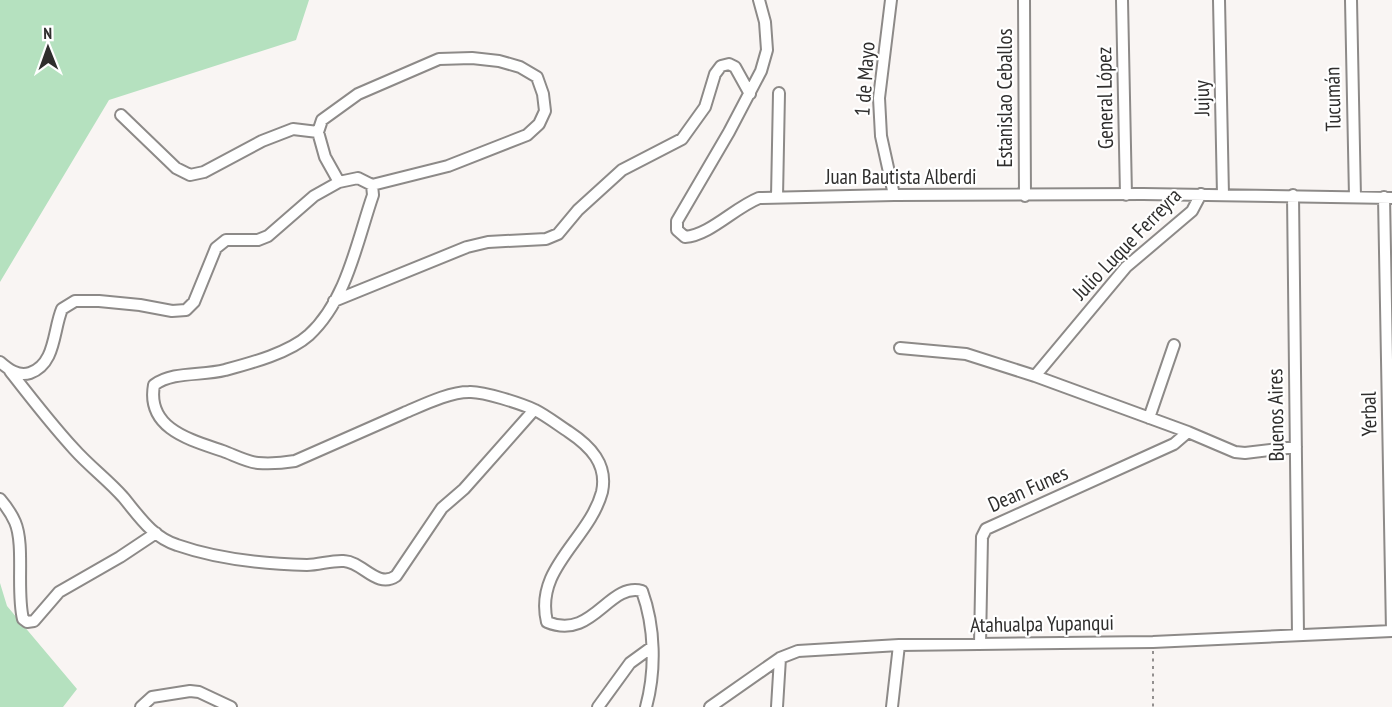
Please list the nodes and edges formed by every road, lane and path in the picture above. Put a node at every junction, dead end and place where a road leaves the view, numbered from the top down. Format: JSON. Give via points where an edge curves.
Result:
{"nodes":[{"id":1,"x":759,"y":0,"type":"edge"},
{"id":2,"x":891,"y":0,"type":"edge"},
{"id":3,"x":1023,"y":0,"type":"edge"},
{"id":4,"x":1122,"y":0,"type":"edge"},
{"id":5,"x":1219,"y":0,"type":"edge"},
{"id":6,"x":1351,"y":0,"type":"edge"},
{"id":7,"x":779,"y":93,"type":"dead end"},
{"id":8,"x":750,"y":94,"type":"junction"},
{"id":9,"x":121,"y":116,"type":"dead end"},
{"id":10,"x":318,"y":132,"type":"junction"},
{"id":11,"x":339,"y":182,"type":"junction"},
{"id":12,"x":372,"y":185,"type":"junction"},
{"id":13,"x":894,"y":195,"type":"junction"},
{"id":14,"x":1126,"y":195,"type":"junction"},
{"id":15,"x":1201,"y":195,"type":"junction"},
{"id":16,"x":1223,"y":195,"type":"junction"},
{"id":17,"x":1293,"y":195,"type":"junction"},
{"id":18,"x":1025,"y":196,"type":"junction"},
{"id":19,"x":777,"y":197,"type":"junction"},
{"id":20,"x":1355,"y":197,"type":"junction"},
{"id":21,"x":1388,"y":197,"type":"edge"},
{"id":22,"x":334,"y":301,"type":"junction"},
{"id":23,"x":1174,"y":345,"type":"dead end"},
{"id":24,"x":900,"y":348,"type":"dead end"},
{"id":25,"x":0,"y":362,"type":"edge"},
{"id":26,"x":10,"y":371,"type":"junction"},
{"id":27,"x":1035,"y":376,"type":"junction"},
{"id":28,"x":534,"y":410,"type":"junction"},
{"id":29,"x":1149,"y":418,"type":"junction"},
{"id":30,"x":1188,"y":432,"type":"junction"},
{"id":31,"x":1296,"y":447,"type":"junction"},
{"id":32,"x":0,"y":499,"type":"edge"},
{"id":33,"x":156,"y":533,"type":"junction"},
{"id":34,"x":1392,"y":631,"type":"edge"},
{"id":35,"x":1298,"y":635,"type":"junction"},
{"id":36,"x":1153,"y":642,"type":"junction"},
{"id":37,"x":980,"y":644,"type":"junction"},
{"id":38,"x":899,"y":645,"type":"junction"},
{"id":39,"x":652,"y":647,"type":"junction"},
{"id":40,"x":780,"y":658,"type":"junction"},
{"id":41,"x":141,"y":707,"type":"edge"},
{"id":42,"x":231,"y":707,"type":"edge"},
{"id":43,"x":597,"y":707,"type":"edge"},
{"id":44,"x":646,"y":707,"type":"edge"},
{"id":45,"x":710,"y":707,"type":"edge"},
{"id":46,"x":777,"y":707,"type":"edge"},
{"id":47,"x":892,"y":707,"type":"edge"},
{"id":48,"x":1153,"y":707,"type":"edge"}],
"edges":[{"from":1,"to":8,"type":"street","name":"Juan Bautista Alberdi","via":[[767,50]]},
{"from":2,"to":13,"type":"street","name":"1 de Mayo","via":[[879,98],[881,136]]},
{"from":3,"to":18,"type":"street","name":"Estanislao Ceballos"},
{"from":4,"to":14,"type":"street","name":"General López"},
{"from":5,"to":16,"type":"street","name":"Jujuy"},
{"from":6,"to":20,"type":"street","name":"Tucumán"},
{"from":7,"to":19,"type":"street"},
{"from":8,"to":19,"type":"street","name":"Juan Bautista Alberdi","via":[[686,205],[677,230],[685,237],[695,236],[747,203]]},
{"from":8,"to":22,"type":"street","via":[[735,67],[721,66],[705,107],[682,139],[622,170],[558,234],[546,239],[467,247]]},
{"from":9,"to":10,"type":"street","via":[[176,168],[190,175],[293,129]]},
{"from":10,"to":11,"type":"street","via":[[325,157]]},
{"from":10,"to":12,"type":"street","via":[[322,120],[358,94],[439,59],[499,61],[537,77],[545,111],[527,135],[448,166]]},
{"from":11,"to":12,"type":"street","via":[[358,178]]},
{"from":11,"to":26,"type":"street","via":[[314,196],[268,236],[258,240],[226,240],[216,248],[194,302],[186,310],[75,301],[62,309],[46,362],[26,375]]},
{"from":12,"to":22,"type":"street","via":[[373,195]]},
{"from":13,"to":18,"type":"street","name":"Juan Bautista Alberdi"},
{"from":13,"to":19,"type":"street","name":"Juan Bautista Alberdi"},
{"from":14,"to":15,"type":"street","name":"Juan Bautista Alberdi"},
{"from":14,"to":18,"type":"street","name":"Juan Bautista Alberdi"},
{"from":15,"to":16,"type":"street","name":"Juan Bautista Alberdi"},
{"from":15,"to":27,"type":"street","name":"Julio Luque Ferreyra","via":[[1192,211],[1126,267]]},
{"from":16,"to":17,"type":"street","name":"Juan Bautista Alberdi"},
{"from":17,"to":20,"type":"street","name":"Juan Bautista Alberdi"},
{"from":17,"to":31,"type":"street","name":"Buenos Aires"},
{"from":20,"to":21,"type":"street","name":"Juan Bautista Alberdi"},
{"from":21,"to":34,"type":"street","name":"Yerbal"},
{"from":22,"to":28,"type":"street","via":[[308,336],[294,345],[222,371],[164,378],[154,385],[155,410],[183,437],[255,463],[276,464],[295,461],[433,401],[468,392]]},
{"from":23,"to":29,"type":"street"},
{"from":24,"to":27,"type":"street","via":[[966,354]]},
{"from":25,"to":26,"type":"street"},
{"from":26,"to":33,"type":"street","via":[[75,450]]},
{"from":27,"to":29,"type":"street"},
{"from":28,"to":33,"type":"street","via":[[442,508],[390,580],[381,580],[343,561],[310,565],[273,563],[206,553],[174,544]]},
{"from":28,"to":39,"type":"street","via":[[584,442],[601,466],[601,493],[585,526],[552,575],[544,602],[548,622],[574,626],[633,588],[642,591],[647,603]]},
{"from":29,"to":30,"type":"street"},
{"from":30,"to":31,"type":"street","via":[[1235,452]]},
{"from":30,"to":37,"type":"street","name":"Dean Funes","via":[[1174,444],[986,529],[982,537]]},
{"from":31,"to":35,"type":"street","name":"Buenos Aires"},
{"from":32,"to":33,"type":"street","via":[[16,524],[20,607],[27,622],[34,621],[59,592]]},
{"from":34,"to":35,"type":"street","name":"Atahualpa Yupanqui"},
{"from":35,"to":36,"type":"street","name":"Atahualpa Yupanqui"},
{"from":36,"to":37,"type":"street","name":"Atahualpa Yupanqui"},
{"from":36,"to":48,"type":"path"},
{"from":37,"to":38,"type":"street","name":"Atahualpa Yupanqui"},
{"from":38,"to":40,"type":"street","name":"Atahualpa Yupanqui","via":[[798,651]]},
{"from":38,"to":47,"type":"street"},
{"from":39,"to":43,"type":"street","via":[[630,663]]},
{"from":39,"to":44,"type":"street","via":[[652,686]]},
{"from":40,"to":45,"type":"street","name":"Atahualpa Yupanqui"},
{"from":40,"to":46,"type":"street"},
{"from":41,"to":42,"type":"street","via":[[152,697],[190,691]]}]}
